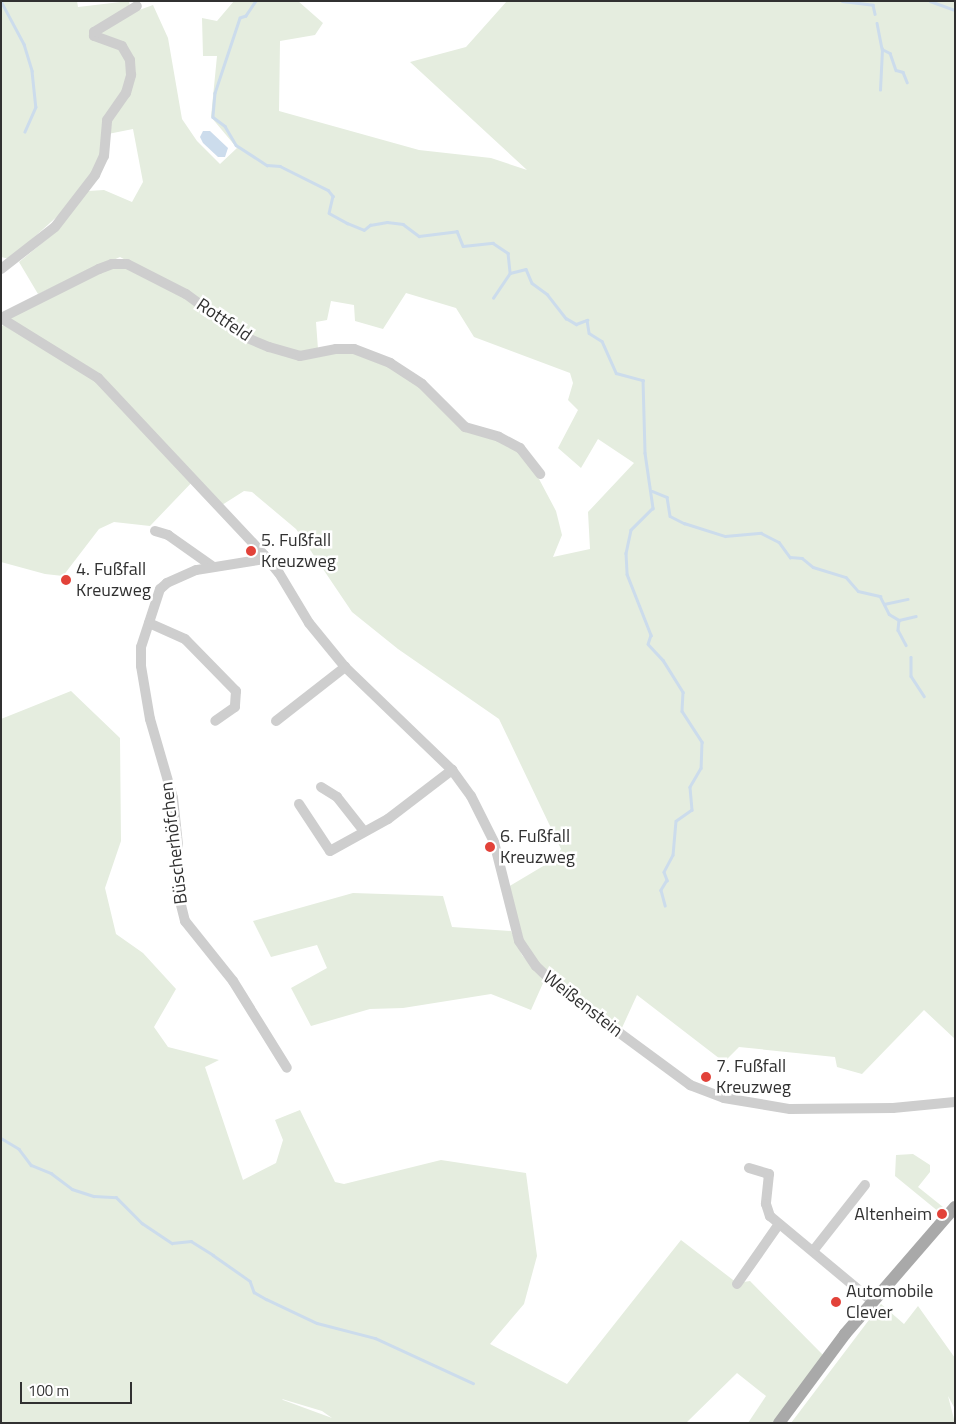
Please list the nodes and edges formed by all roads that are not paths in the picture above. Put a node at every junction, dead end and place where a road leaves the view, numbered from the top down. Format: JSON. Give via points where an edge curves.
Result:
{"nodes":[{"id":1,"x":137,"y":6,"type":"dead end"},
{"id":2,"x":1,"y":269,"type":"edge"},
{"id":3,"x":1,"y":318,"type":"edge"},
{"id":4,"x":540,"y":474,"type":"dead end"},
{"id":5,"x":155,"y":532,"type":"dead end"},
{"id":6,"x":265,"y":556,"type":"junction"},
{"id":7,"x":212,"y":566,"type":"junction"},
{"id":8,"x":149,"y":623,"type":"junction"},
{"id":9,"x":345,"y":667,"type":"junction"},
{"id":10,"x":215,"y":721,"type":"dead end"},
{"id":11,"x":276,"y":721,"type":"dead end"},
{"id":12,"x":452,"y":770,"type":"junction"},
{"id":13,"x":320,"y":787,"type":"dead end"},
{"id":14,"x":299,"y":804,"type":"dead end"},
{"id":15,"x":363,"y":830,"type":"junction"},
{"id":16,"x":287,"y":1068,"type":"dead end"},
{"id":17,"x":955,"y":1102,"type":"edge"},
{"id":18,"x":749,"y":1168,"type":"dead end"},
{"id":19,"x":865,"y":1185,"type":"dead end"},
{"id":20,"x":955,"y":1207,"type":"edge"},
{"id":21,"x":779,"y":1224,"type":"junction"},
{"id":22,"x":813,"y":1251,"type":"junction"},
{"id":23,"x":737,"y":1284,"type":"dead end"},
{"id":24,"x":872,"y":1301,"type":"junction"},
{"id":25,"x":779,"y":1423,"type":"edge"}],
"edges":[{"from":1,"to":2,"type":"street","via":[[94,32],[94,36],[118,43],[130,60],[129,86],[107,120],[100,166],[55,228]]},
{"from":3,"to":4,"type":"street","name":"Rottfeld","via":[[99,269],[127,264],[186,294],[245,337],[275,349],[300,356],[354,349],[390,363],[422,384],[465,427],[500,437],[520,448]]},
{"from":3,"to":6,"type":"street","name":"Weißenstein","via":[[98,378]]},
{"from":5,"to":7,"type":"street","via":[[168,535]]},
{"from":6,"to":7,"type":"street","name":"Büscherhöfchen","via":[[258,560]]},
{"from":6,"to":9,"type":"street","name":"Weißenstein","via":[[279,572],[309,623]]},
{"from":7,"to":8,"type":"street","name":"Büscherhöfchen","via":[[186,573],[160,589]]},
{"from":8,"to":10,"type":"street","via":[[185,639],[236,692],[233,711]]},
{"from":8,"to":16,"type":"street","name":"Büscherhöfchen","via":[[141,647],[141,666],[150,719],[173,798],[178,845],[178,893],[185,921],[233,981]]},
{"from":9,"to":11,"type":"street"},
{"from":9,"to":12,"type":"street","name":"Weißenstein"},
{"from":12,"to":15,"type":"street","via":[[388,819]]},
{"from":12,"to":17,"type":"street","name":"Weißenstein","via":[[471,796],[494,842],[515,930],[536,966],[574,1000],[690,1085],[740,1102],[807,1109]]},
{"from":13,"to":15,"type":"street","via":[[337,797]]},
{"from":14,"to":15,"type":"street","via":[[330,851]]},
{"from":18,"to":21,"type":"street","via":[[769,1174],[767,1210]]},
{"from":19,"to":22,"type":"street"},
{"from":20,"to":24,"type":"main road"},
{"from":21,"to":22,"type":"street"},
{"from":21,"to":23,"type":"street"},
{"from":22,"to":24,"type":"street"},
{"from":24,"to":25,"type":"main road"}]}
